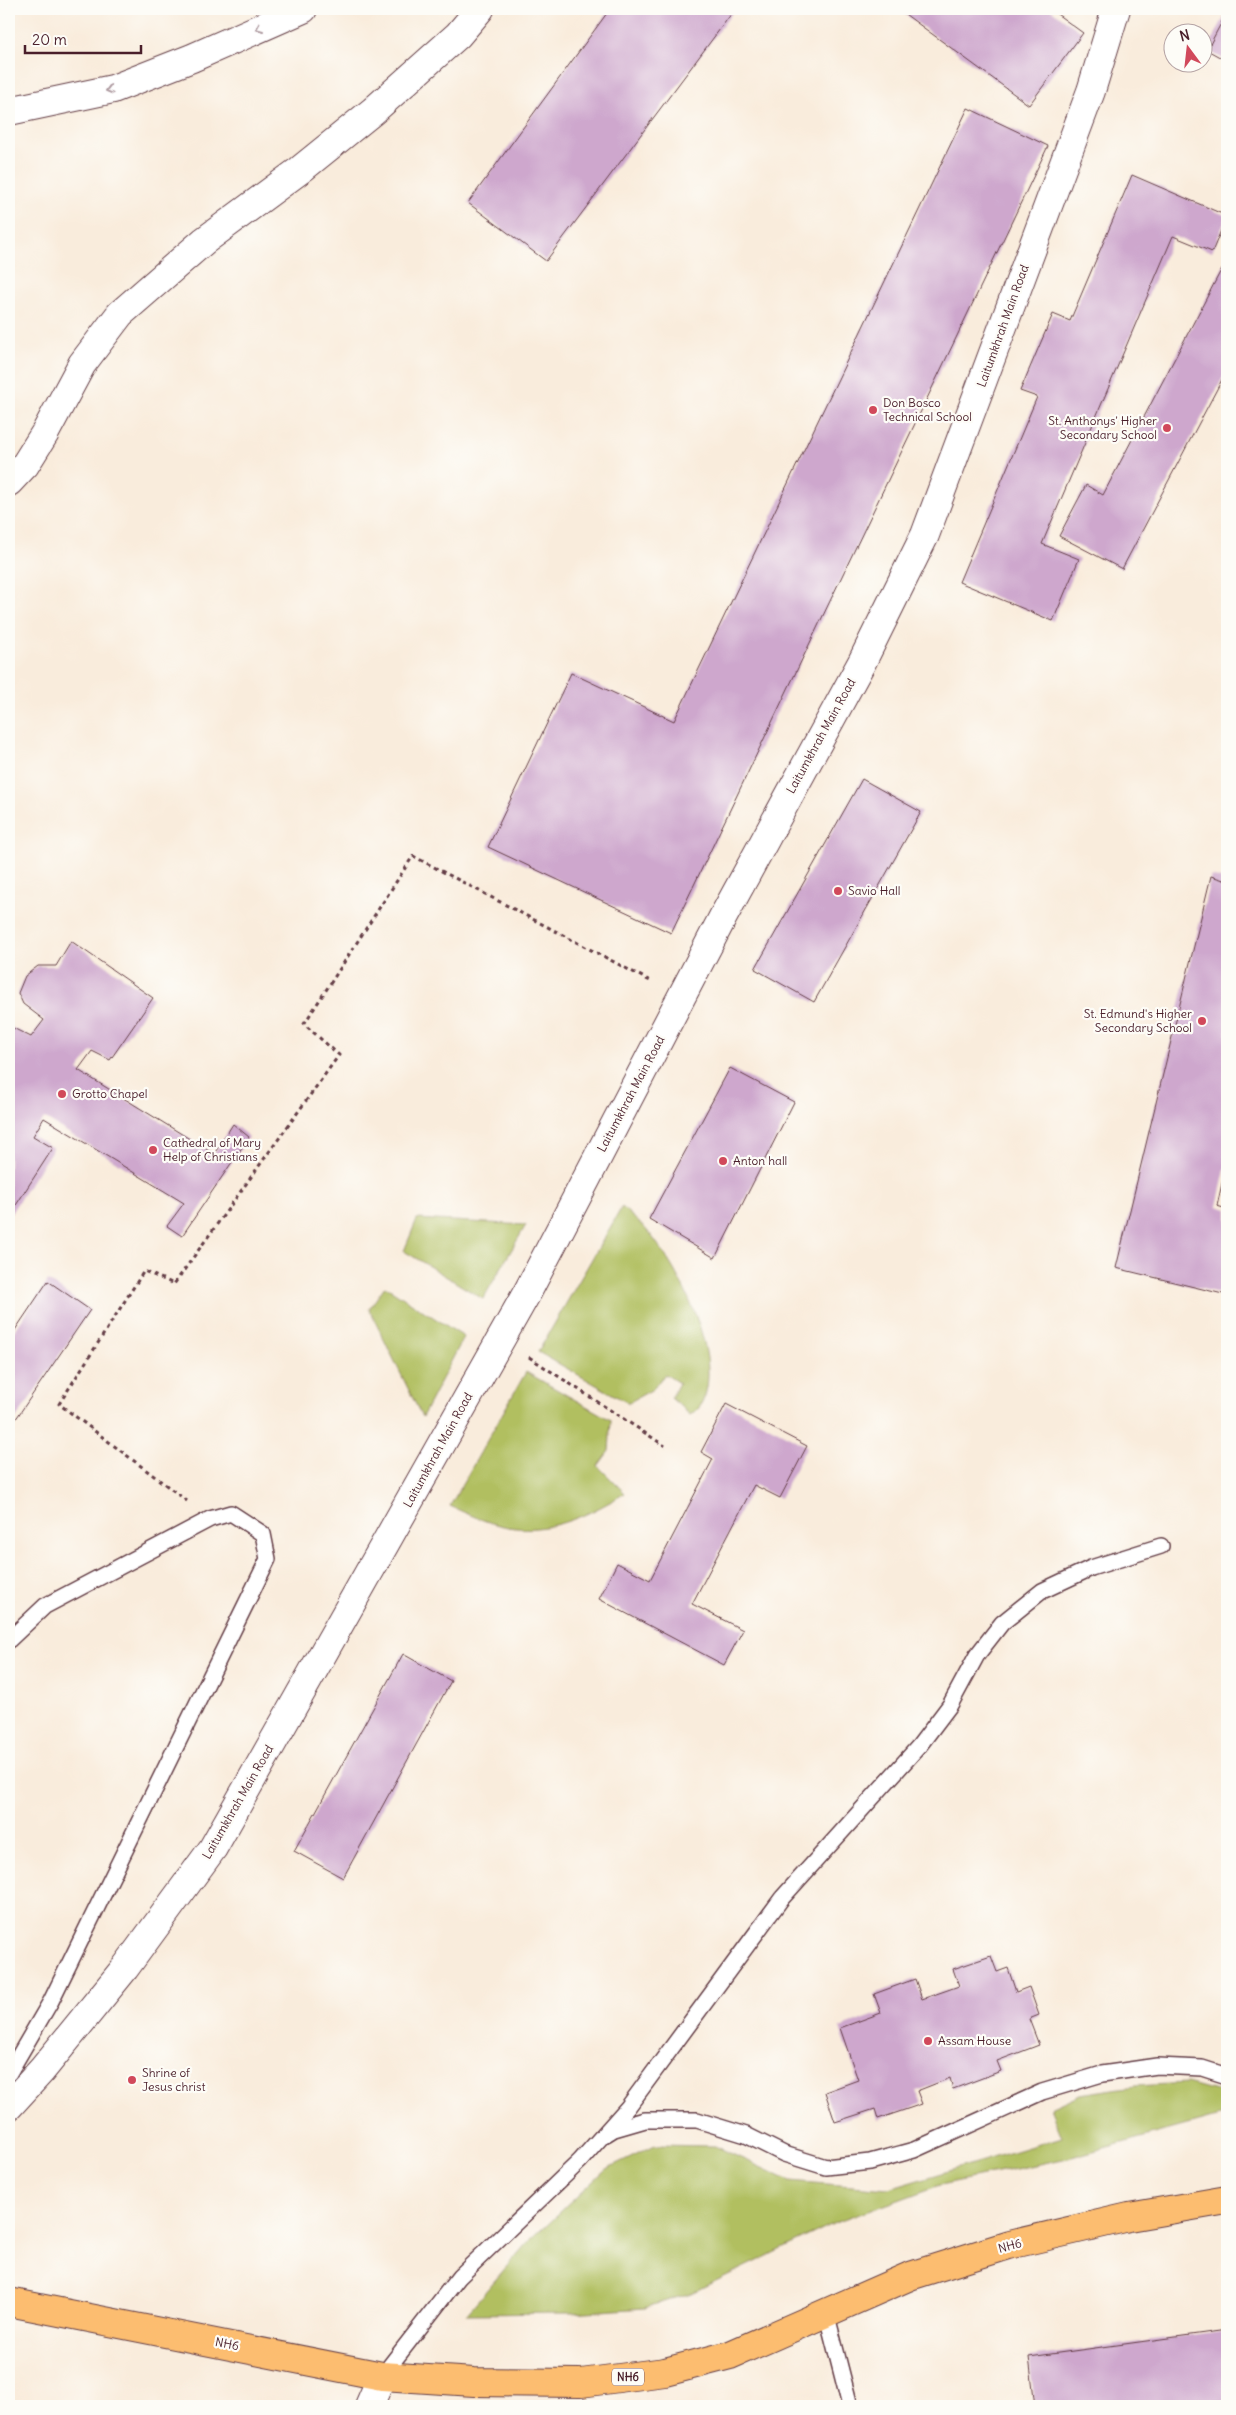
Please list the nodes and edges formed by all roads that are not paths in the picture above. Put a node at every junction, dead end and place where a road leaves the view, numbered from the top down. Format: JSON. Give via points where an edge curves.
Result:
{"nodes":[{"id":1,"x":304,"y":9,"type":"edge"},
{"id":2,"x":480,"y":9,"type":"edge"},
{"id":3,"x":1116,"y":9,"type":"edge"},
{"id":4,"x":9,"y":111,"type":"edge"},
{"id":5,"x":9,"y":482,"type":"edge"},
{"id":6,"x":1161,"y":1546,"type":"dead end"},
{"id":7,"x":9,"y":1640,"type":"edge"},
{"id":8,"x":9,"y":2073,"type":"edge"},
{"id":9,"x":1227,"y":2076,"type":"edge"},
{"id":10,"x":9,"y":2106,"type":"edge"},
{"id":11,"x":599,"y":2139,"type":"junction"},
{"id":12,"x":1227,"y":2200,"type":"edge"},
{"id":13,"x":9,"y":2302,"type":"edge"},
{"id":14,"x":826,"y":2312,"type":"junction"},
{"id":15,"x":382,"y":2376,"type":"junction"},
{"id":16,"x":369,"y":2406,"type":"edge"},
{"id":17,"x":850,"y":2406,"type":"edge"}],
"edges":[{"from":1,"to":4,"type":"street","one_way":true,"via":[[114,89]]},
{"from":2,"to":5,"type":"street","via":[[458,35],[373,111],[204,241],[120,314],[82,364],[46,433],[25,465]]},
{"from":3,"to":10,"type":"street","name":"Laitumkhrah Main Road","via":[[1091,91],[925,535],[862,662],[723,917],[501,1339],[213,1848],[125,1968]]},
{"from":6,"to":11,"type":"lane","via":[[1091,1568],[1042,1592],[1002,1623],[977,1655],[950,1705],[919,1746],[782,1898],[628,2107]]},
{"from":7,"to":8,"type":"lane","via":[[44,1606],[211,1518],[231,1513],[263,1534],[268,1559],[51,2001]]},
{"from":9,"to":11,"type":"lane","via":[[1202,2068],[1157,2066],[1102,2074],[1042,2092],[914,2150],[870,2162],[826,2167],[784,2154],[746,2135],[697,2120],[644,2120],[614,2129]]},
{"from":11,"to":15,"type":"lane","via":[[459,2277]]},
{"from":12,"to":14,"type":"highway","name":"NH6","number":"NH6","via":[[1129,2217],[1009,2245],[910,2276]]},
{"from":13,"to":15,"type":"highway","name":"NH6","number":"NH6"},
{"from":14,"to":15,"type":"highway","name":"NH6","number":"NH6","via":[[730,2355],[665,2372],[581,2383],[474,2382]]},
{"from":14,"to":17,"type":"lane"},
{"from":15,"to":16,"type":"street"}]}
